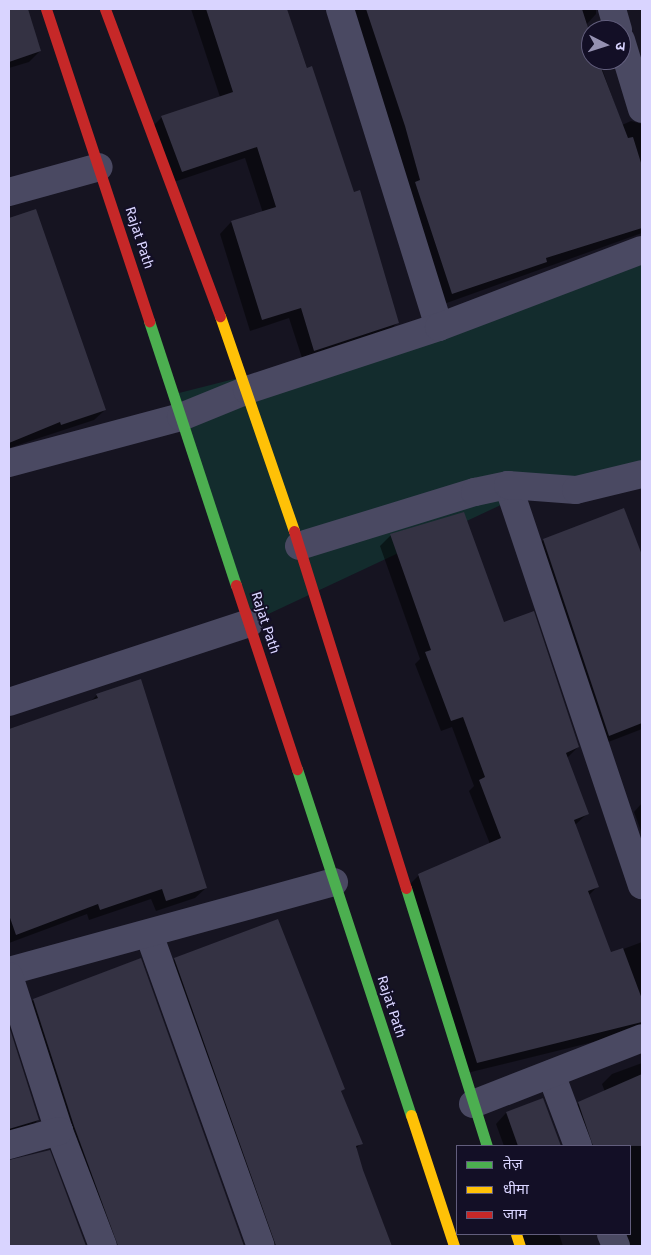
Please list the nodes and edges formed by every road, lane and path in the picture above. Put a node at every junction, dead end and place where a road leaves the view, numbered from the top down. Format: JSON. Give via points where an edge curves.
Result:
{"nodes":[{"id":1,"x":46,"y":9,"type":"edge"},
{"id":2,"x":105,"y":9,"type":"edge"},
{"id":3,"x":340,"y":9,"type":"edge"},
{"id":4,"x":630,"y":70,"type":"edge"},
{"id":5,"x":642,"y":109,"type":"edge"},
{"id":6,"x":99,"y":167,"type":"junction"},
{"id":7,"x":9,"y":192,"type":"edge"},
{"id":8,"x":642,"y":250,"type":"edge"},
{"id":9,"x":439,"y":327,"type":"junction"},
{"id":10,"x":246,"y":390,"type":"junction"},
{"id":11,"x":181,"y":417,"type":"junction"},
{"id":12,"x":9,"y":463,"type":"edge"},
{"id":13,"x":642,"y":474,"type":"edge"},
{"id":14,"x":508,"y":485,"type":"junction"},
{"id":15,"x":299,"y":546,"type":"junction"},
{"id":16,"x":249,"y":623,"type":"junction"},
{"id":17,"x":9,"y":702,"type":"edge"},
{"id":18,"x":334,"y":882,"type":"junction"},
{"id":19,"x":642,"y":885,"type":"edge"},
{"id":20,"x":149,"y":934,"type":"junction"},
{"id":21,"x":9,"y":971,"type":"edge"},
{"id":22,"x":9,"y":976,"type":"edge"},
{"id":23,"x":642,"y":1038,"type":"edge"},
{"id":24,"x":551,"y":1074,"type":"junction"},
{"id":25,"x":473,"y":1104,"type":"junction"},
{"id":26,"x":59,"y":1130,"type":"junction"},
{"id":27,"x":9,"y":1145,"type":"edge"},
{"id":28,"x":487,"y":1145,"type":"edge"},
{"id":29,"x":578,"y":1145,"type":"edge"},
{"id":30,"x":103,"y":1246,"type":"edge"},
{"id":31,"x":261,"y":1246,"type":"edge"},
{"id":32,"x":454,"y":1246,"type":"edge"}],
"edges":[{"from":1,"to":6,"type":"street","name":"Rajat Path"},
{"from":2,"to":10,"type":"street"},
{"from":3,"to":9,"type":"street"},
{"from":4,"to":5,"type":"street"},
{"from":6,"to":7,"type":"street"},
{"from":6,"to":11,"type":"street","name":"Rajat Path"},
{"from":8,"to":9,"type":"street"},
{"from":9,"to":10,"type":"street"},
{"from":10,"to":11,"type":"street"},
{"from":10,"to":15,"type":"street"},
{"from":11,"to":12,"type":"street"},
{"from":11,"to":16,"type":"street","name":"Rajat Path"},
{"from":13,"to":14,"type":"street","via":[[576,490]]},
{"from":14,"to":15,"type":"street","via":[[475,492]]},
{"from":14,"to":19,"type":"street"},
{"from":15,"to":25,"type":"street"},
{"from":16,"to":17,"type":"street"},
{"from":16,"to":18,"type":"street","name":"Rajat Path"},
{"from":18,"to":20,"type":"street"},
{"from":18,"to":32,"type":"street","name":"Rajat Path"},
{"from":20,"to":21,"type":"street"},
{"from":20,"to":31,"type":"street"},
{"from":22,"to":26,"type":"street"},
{"from":23,"to":24,"type":"street"},
{"from":24,"to":25,"type":"street"},
{"from":24,"to":29,"type":"street"},
{"from":25,"to":28,"type":"street"},
{"from":26,"to":27,"type":"street"},
{"from":26,"to":30,"type":"street"}]}
